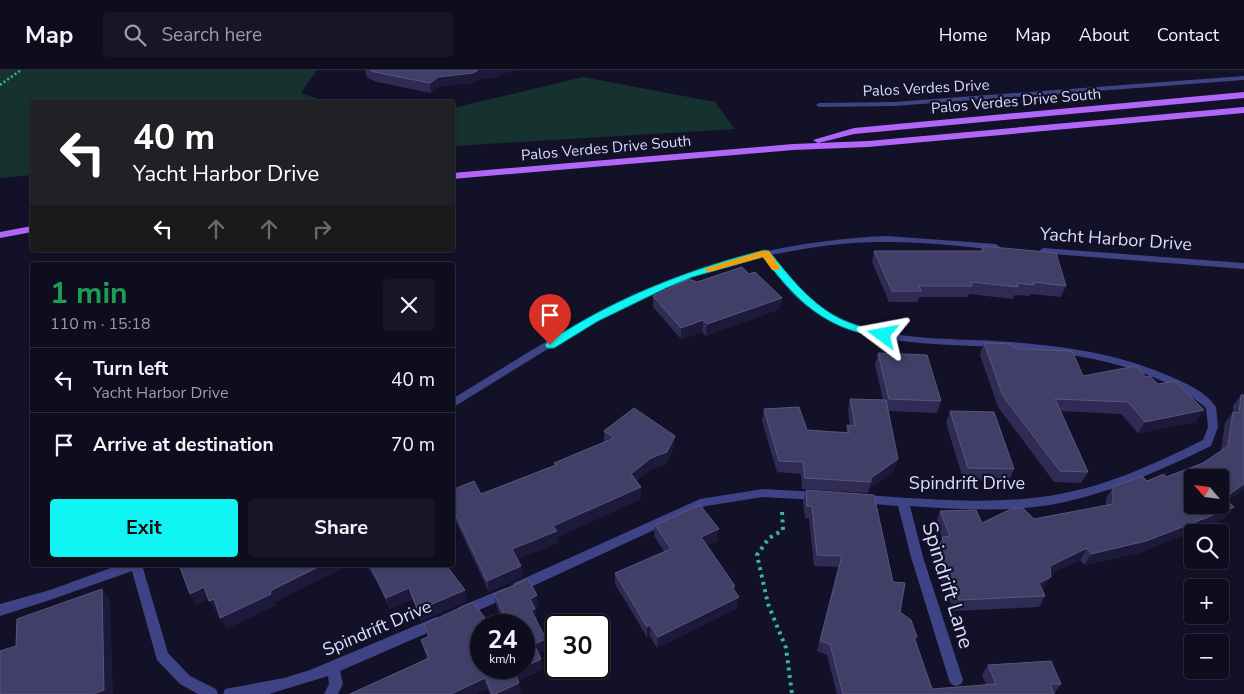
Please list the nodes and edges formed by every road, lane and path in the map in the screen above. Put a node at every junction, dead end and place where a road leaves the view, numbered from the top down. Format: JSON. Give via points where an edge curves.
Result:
{"nodes":[{"id":1,"x":21,"y":70,"type":"edge"},
{"id":2,"x":1244,"y":78,"type":"edge"},
{"id":3,"x":0,"y":85,"type":"edge"},
{"id":4,"x":1244,"y":95,"type":"edge"},
{"id":5,"x":819,"y":105,"type":"dead end"},
{"id":6,"x":1244,"y":110,"type":"edge"},
{"id":7,"x":793,"y":147,"type":"junction"},
{"id":8,"x":455,"y":176,"type":"edge"},
{"id":9,"x":30,"y":229,"type":"edge"},
{"id":10,"x":0,"y":235,"type":"edge"},
{"id":11,"x":1004,"y":248,"type":"edge"},
{"id":12,"x":1032,"y":250,"type":"edge"},
{"id":13,"x":765,"y":253,"type":"junction"},
{"id":14,"x":1244,"y":266,"type":"edge"},
{"id":15,"x":455,"y":402,"type":"edge"},
{"id":16,"x":782,"y":493,"type":"junction"},
{"id":17,"x":829,"y":496,"type":"edge"},
{"id":18,"x":847,"y":498,"type":"edge"},
{"id":19,"x":902,"y":502,"type":"junction"},
{"id":20,"x":129,"y":567,"type":"edge"},
{"id":21,"x":136,"y":567,"type":"edge"},
{"id":22,"x":0,"y":610,"type":"edge"},
{"id":23,"x":334,"y":667,"type":"junction"},
{"id":24,"x":956,"y":680,"type":"dead end"},
{"id":25,"x":211,"y":694,"type":"edge"},
{"id":26,"x":230,"y":694,"type":"edge"},
{"id":27,"x":331,"y":694,"type":"edge"},
{"id":28,"x":792,"y":694,"type":"edge"}],
"edges":[{"from":1,"to":3,"type":"path"},
{"from":2,"to":5,"type":"street","name":"Palos Verdes Drive","via":[[894,104]]},
{"from":4,"to":7,"type":"main road","name":"Palos Verdes Drive South","via":[[854,131]]},
{"from":6,"to":7,"type":"main road","name":"Palos Verdes Drive South","via":[[868,144]]},
{"from":7,"to":8,"type":"main road","name":"Palos Verdes Drive South"},
{"from":9,"to":10,"type":"main road"},
{"from":11,"to":13,"type":"street","via":[[886,239],[803,246]]},
{"from":12,"to":14,"type":"street","name":"Yacht Harbor Drive"},
{"from":13,"to":15,"type":"street","via":[[689,275],[628,301]]},
{"from":13,"to":19,"type":"street","name":"Spindrift Drive","via":[[802,297],[824,315],[850,327],[910,338],[1066,351],[1120,362],[1197,392],[1211,407],[1212,427],[1207,442],[1152,470],[1097,489],[1017,504]]},
{"from":16,"to":17,"type":"street","name":"Spindrift Drive"},
{"from":16,"to":23,"type":"street","name":"Spindrift Drive","via":[[704,502]]},
{"from":16,"to":28,"type":"path","via":[[783,530],[769,538],[757,555],[768,604],[786,648]]},
{"from":18,"to":19,"type":"street","name":"Spindrift Drive"},
{"from":19,"to":24,"type":"street","name":"Spindrift Lane"},
{"from":20,"to":22,"type":"street"},
{"from":21,"to":25,"type":"street","via":[[162,656],[185,680]]},
{"from":23,"to":26,"type":"street","name":"Spindrift Drive","via":[[252,692]]},
{"from":23,"to":27,"type":"street","via":[[336,684]]}]}
